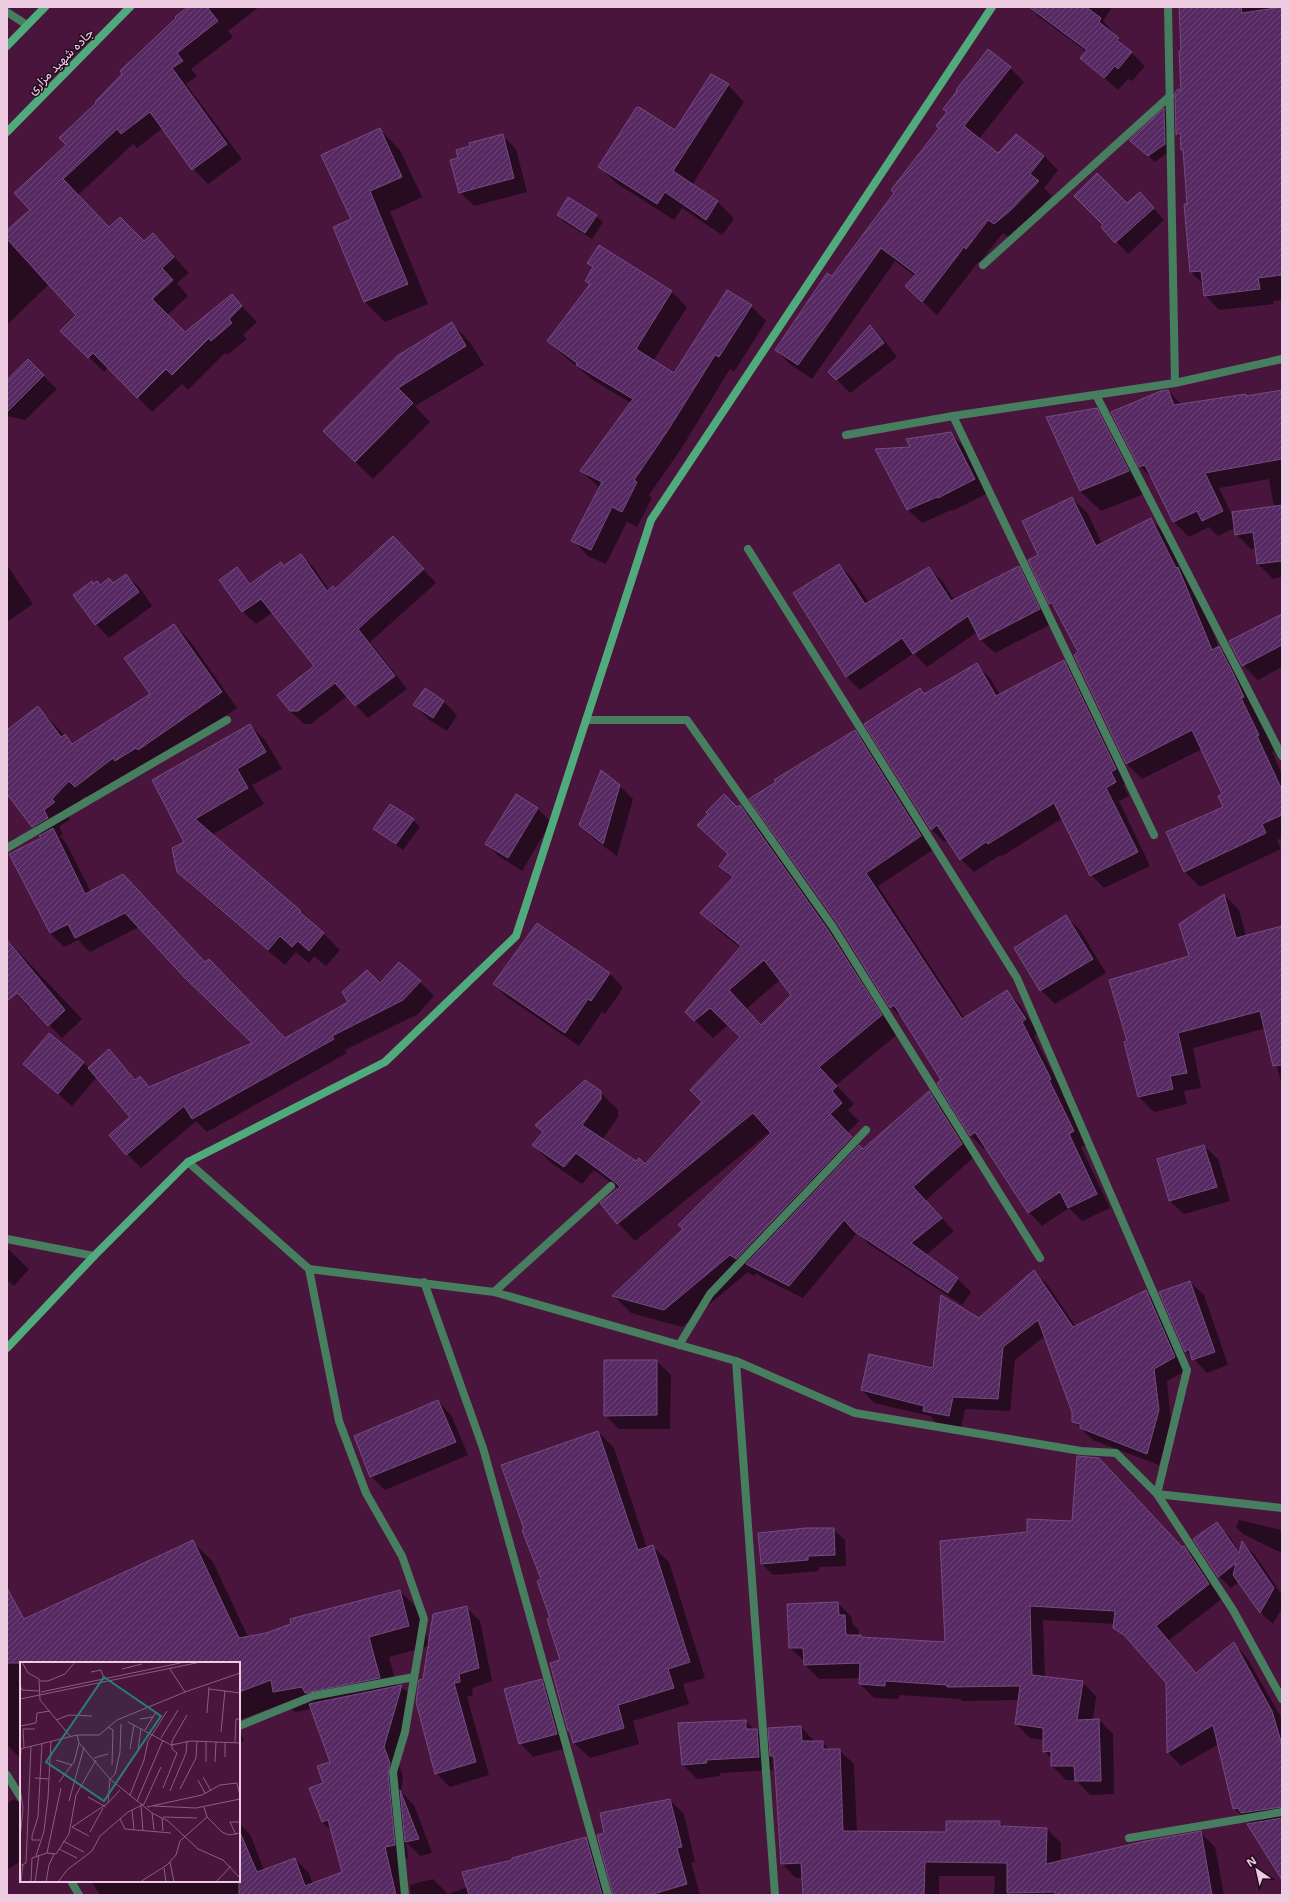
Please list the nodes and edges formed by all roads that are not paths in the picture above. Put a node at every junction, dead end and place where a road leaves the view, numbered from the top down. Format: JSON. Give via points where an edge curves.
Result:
{"nodes":[{"id":1,"x":45,"y":7,"type":"edge"},
{"id":2,"x":130,"y":7,"type":"edge"},
{"id":3,"x":992,"y":7,"type":"edge"},
{"id":4,"x":1168,"y":7,"type":"edge"},
{"id":5,"x":7,"y":12,"type":"edge"},
{"id":6,"x":27,"y":25,"type":"junction"},
{"id":7,"x":7,"y":46,"type":"edge"},
{"id":8,"x":1170,"y":96,"type":"junction"},
{"id":9,"x":7,"y":132,"type":"edge"},
{"id":10,"x":983,"y":265,"type":"dead end"},
{"id":11,"x":1282,"y":359,"type":"edge"},
{"id":12,"x":1175,"y":383,"type":"junction"},
{"id":13,"x":1096,"y":395,"type":"junction"},
{"id":14,"x":953,"y":416,"type":"junction"},
{"id":15,"x":846,"y":434,"type":"dead end"},
{"id":16,"x":748,"y":549,"type":"dead end"},
{"id":17,"x":227,"y":720,"type":"dead end"},
{"id":18,"x":586,"y":720,"type":"junction"},
{"id":19,"x":1282,"y":756,"type":"edge"},
{"id":20,"x":1154,"y":835,"type":"dead end"},
{"id":21,"x":7,"y":848,"type":"edge"},
{"id":22,"x":866,"y":1130,"type":"dead end"},
{"id":23,"x":188,"y":1162,"type":"junction"},
{"id":24,"x":611,"y":1186,"type":"dead end"},
{"id":25,"x":7,"y":1239,"type":"edge"},
{"id":26,"x":94,"y":1256,"type":"junction"},
{"id":27,"x":1040,"y":1258,"type":"dead end"},
{"id":28,"x":309,"y":1269,"type":"junction"},
{"id":29,"x":424,"y":1282,"type":"junction"},
{"id":30,"x":494,"y":1292,"type":"junction"},
{"id":31,"x":680,"y":1345,"type":"junction"},
{"id":32,"x":7,"y":1348,"type":"edge"},
{"id":33,"x":736,"y":1361,"type":"junction"},
{"id":34,"x":1156,"y":1494,"type":"junction"},
{"id":35,"x":1282,"y":1508,"type":"edge"},
{"id":36,"x":414,"y":1677,"type":"junction"},
{"id":37,"x":1282,"y":1699,"type":"edge"},
{"id":38,"x":240,"y":1726,"type":"edge"},
{"id":39,"x":7,"y":1775,"type":"edge"},
{"id":40,"x":20,"y":1796,"type":"edge"},
{"id":41,"x":1282,"y":1812,"type":"edge"},
{"id":42,"x":1129,"y":1838,"type":"dead end"},
{"id":43,"x":72,"y":1882,"type":"edge"},
{"id":44,"x":79,"y":1895,"type":"edge"},
{"id":45,"x":405,"y":1895,"type":"edge"},
{"id":46,"x":608,"y":1895,"type":"edge"},
{"id":47,"x":775,"y":1895,"type":"edge"}],
"edges":[{"from":1,"to":6,"type":"street"},
{"from":2,"to":9,"type":"street","name":"جاده شهید مزاری"},
{"from":3,"to":18,"type":"street","via":[[651,520]]},
{"from":4,"to":8,"type":"street"},
{"from":5,"to":6,"type":"street"},
{"from":6,"to":7,"type":"street"},
{"from":8,"to":10,"type":"street"},
{"from":8,"to":12,"type":"street"},
{"from":11,"to":12,"type":"street"},
{"from":12,"to":13,"type":"street"},
{"from":13,"to":14,"type":"street"},
{"from":13,"to":19,"type":"street"},
{"from":14,"to":15,"type":"street"},
{"from":14,"to":20,"type":"street"},
{"from":16,"to":34,"type":"street","via":[[1018,978],[1186,1370]]},
{"from":17,"to":21,"type":"street"},
{"from":18,"to":23,"type":"street","via":[[516,936],[385,1062]]},
{"from":18,"to":27,"type":"street","via":[[687,720],[833,927]]},
{"from":22,"to":31,"type":"street","via":[[710,1294]]},
{"from":23,"to":26,"type":"street"},
{"from":23,"to":28,"type":"street"},
{"from":24,"to":30,"type":"street"},
{"from":25,"to":26,"type":"street"},
{"from":26,"to":32,"type":"street"},
{"from":28,"to":29,"type":"street"},
{"from":28,"to":36,"type":"street","via":[[339,1421],[366,1493],[402,1556],[424,1619]]},
{"from":29,"to":30,"type":"street"},
{"from":29,"to":46,"type":"street","via":[[483,1448]]},
{"from":30,"to":31,"type":"street"},
{"from":31,"to":33,"type":"street"},
{"from":33,"to":34,"type":"street","via":[[854,1413],[1081,1451],[1116,1453]]},
{"from":33,"to":47,"type":"street"},
{"from":34,"to":35,"type":"street"},
{"from":34,"to":37,"type":"street","via":[[1233,1610]]},
{"from":36,"to":38,"type":"street","via":[[313,1696]]},
{"from":36,"to":45,"type":"street","via":[[405,1732],[393,1772]]},
{"from":39,"to":40,"type":"street"},
{"from":41,"to":42,"type":"street"},
{"from":43,"to":44,"type":"street"}]}
